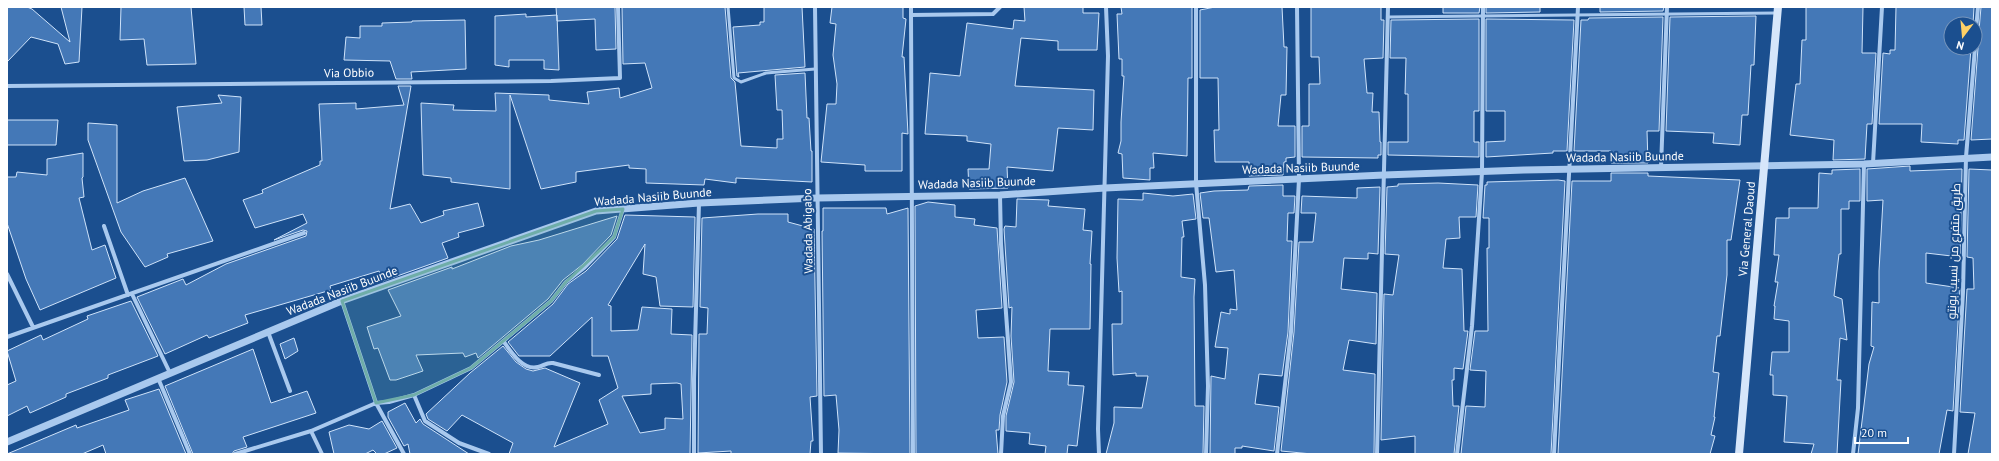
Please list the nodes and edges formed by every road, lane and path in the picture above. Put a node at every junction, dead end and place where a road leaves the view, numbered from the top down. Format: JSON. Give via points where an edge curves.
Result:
{"nodes":[{"id":1,"x":618,"y":7,"type":"edge"},
{"id":2,"x":728,"y":7,"type":"edge"},
{"id":3,"x":815,"y":7,"type":"edge"},
{"id":4,"x":911,"y":7,"type":"edge"},
{"id":5,"x":1000,"y":7,"type":"edge"},
{"id":6,"x":1106,"y":7,"type":"edge"},
{"id":7,"x":1196,"y":7,"type":"edge"},
{"id":8,"x":1297,"y":7,"type":"edge"},
{"id":9,"x":1388,"y":7,"type":"edge"},
{"id":10,"x":1483,"y":7,"type":"edge"},
{"id":11,"x":1578,"y":7,"type":"edge"},
{"id":12,"x":1667,"y":7,"type":"edge"},
{"id":13,"x":1882,"y":7,"type":"edge"},
{"id":14,"x":1777,"y":10,"type":"edge"},
{"id":15,"x":1666,"y":14,"type":"junction"},
{"id":16,"x":911,"y":15,"type":"junction"},
{"id":17,"x":1577,"y":15,"type":"junction"},
{"id":18,"x":1483,"y":16,"type":"junction"},
{"id":19,"x":1388,"y":17,"type":"junction"},
{"id":20,"x":1973,"y":56,"type":"edge"},
{"id":21,"x":815,"y":69,"type":"junction"},
{"id":22,"x":7,"y":86,"type":"edge"},
{"id":23,"x":1966,"y":157,"type":"junction"},
{"id":24,"x":1992,"y":157,"type":"edge"},
{"id":25,"x":1873,"y":163,"type":"junction"},
{"id":26,"x":1864,"y":164,"type":"junction"},
{"id":27,"x":1765,"y":166,"type":"junction"},
{"id":28,"x":1662,"y":167,"type":"junction"},
{"id":29,"x":1570,"y":169,"type":"junction"},
{"id":30,"x":1482,"y":172,"type":"junction"},
{"id":31,"x":1384,"y":175,"type":"junction"},
{"id":32,"x":1299,"y":179,"type":"junction"},
{"id":33,"x":1196,"y":183,"type":"junction"},
{"id":34,"x":1105,"y":188,"type":"junction"},
{"id":35,"x":1000,"y":195,"type":"junction"},
{"id":36,"x":911,"y":196,"type":"junction"},
{"id":37,"x":817,"y":198,"type":"junction"},
{"id":38,"x":699,"y":204,"type":"junction"},
{"id":39,"x":623,"y":209,"type":"junction"},
{"id":40,"x":104,"y":226,"type":"dead end"},
{"id":41,"x":304,"y":233,"type":"dead end"},
{"id":42,"x":7,"y":274,"type":"edge"},
{"id":43,"x":130,"y":294,"type":"junction"},
{"id":44,"x":342,"y":301,"type":"junction"},
{"id":45,"x":33,"y":327,"type":"junction"},
{"id":46,"x":268,"y":332,"type":"junction"},
{"id":47,"x":7,"y":337,"type":"edge"},
{"id":48,"x":504,"y":342,"type":"junction"},
{"id":49,"x":170,"y":373,"type":"junction"},
{"id":50,"x":599,"y":374,"type":"dead end"},
{"id":51,"x":158,"y":378,"type":"junction"},
{"id":52,"x":290,"y":391,"type":"dead end"},
{"id":53,"x":414,"y":395,"type":"junction"},
{"id":54,"x":376,"y":403,"type":"junction"},
{"id":55,"x":311,"y":431,"type":"junction"},
{"id":56,"x":7,"y":442,"type":"edge"},
{"id":57,"x":190,"y":454,"type":"edge"},
{"id":58,"x":235,"y":454,"type":"edge"},
{"id":59,"x":322,"y":454,"type":"edge"},
{"id":60,"x":404,"y":454,"type":"edge"},
{"id":61,"x":489,"y":454,"type":"edge"},
{"id":62,"x":694,"y":454,"type":"edge"},
{"id":63,"x":821,"y":454,"type":"edge"},
{"id":64,"x":913,"y":454,"type":"edge"},
{"id":65,"x":1001,"y":454,"type":"edge"},
{"id":66,"x":1099,"y":454,"type":"edge"},
{"id":67,"x":1206,"y":454,"type":"edge"},
{"id":68,"x":1277,"y":454,"type":"edge"},
{"id":69,"x":1377,"y":454,"type":"edge"},
{"id":70,"x":1457,"y":454,"type":"edge"},
{"id":71,"x":1554,"y":454,"type":"edge"},
{"id":72,"x":1739,"y":454,"type":"edge"},
{"id":73,"x":1853,"y":454,"type":"edge"},
{"id":74,"x":1954,"y":454,"type":"edge"}],
"edges":[{"from":1,"to":22,"type":"street","name":"Via Obbio","via":[[620,78],[551,81]]},
{"from":2,"to":21,"type":"lane","via":[[734,78],[740,82],[766,73]]},
{"from":3,"to":21,"type":"street","name":"Wadada Abigabo"},
{"from":4,"to":16,"type":"street"},
{"from":5,"to":16,"type":"street","via":[[993,14]]},
{"from":6,"to":34,"type":"street","via":[[1108,56]]},
{"from":7,"to":33,"type":"street"},
{"from":8,"to":32,"type":"street"},
{"from":9,"to":19,"type":"street"},
{"from":10,"to":18,"type":"street"},
{"from":11,"to":17,"type":"street"},
{"from":12,"to":15,"type":"street"},
{"from":13,"to":25,"type":"street"},
{"from":14,"to":15,"type":"lane"},
{"from":14,"to":27,"type":"main road","name":"Via General Daoud"},
{"from":15,"to":17,"type":"lane"},
{"from":15,"to":28,"type":"street"},
{"from":16,"to":36,"type":"street"},
{"from":17,"to":18,"type":"lane"},
{"from":17,"to":29,"type":"street"},
{"from":18,"to":19,"type":"lane"},
{"from":18,"to":30,"type":"street"},
{"from":19,"to":31,"type":"street"},
{"from":20,"to":23,"type":"street","name":"طريق متفرع من نسيب بونتو"},
{"from":21,"to":37,"type":"street","name":"Wadada Abigabo"},
{"from":23,"to":24,"type":"street","name":"Wadada Nasiib Buunde"},
{"from":23,"to":25,"type":"street","name":"Wadada Nasiib Buunde"},
{"from":23,"to":74,"type":"street","name":"طريق متفرع من نسيب بونتو","via":[[1963,292]]},
{"from":25,"to":26,"type":"street","name":"Wadada Nasiib Buunde"},
{"from":26,"to":27,"type":"street","name":"Wadada Nasiib Buunde"},
{"from":26,"to":73,"type":"street","via":[[1858,408]]},
{"from":27,"to":28,"type":"street","name":"Wadada Nasiib Buunde"},
{"from":27,"to":72,"type":"main road","name":"Via General Daoud"},
{"from":28,"to":29,"type":"street","name":"Wadada Nasiib Buunde"},
{"from":29,"to":30,"type":"street","name":"Wadada Nasiib Buunde"},
{"from":29,"to":71,"type":"street"},
{"from":30,"to":31,"type":"street","name":"Wadada Nasiib Buunde"},
{"from":30,"to":70,"type":"street","via":[[1472,326]]},
{"from":31,"to":32,"type":"street","name":"Wadada Nasiib Buunde"},
{"from":31,"to":69,"type":"street"},
{"from":32,"to":33,"type":"street","name":"Wadada Nasiib Buunde"},
{"from":32,"to":68,"type":"street","via":[[1291,332]]},
{"from":33,"to":34,"type":"street","name":"Wadada Nasiib Buunde"},
{"from":33,"to":67,"type":"street","via":[[1205,285],[1208,386]]},
{"from":34,"to":35,"type":"street","name":"Wadada Nasiib Buunde"},
{"from":34,"to":66,"type":"street"},
{"from":35,"to":36,"type":"street","name":"Wadada Nasiib Buunde"},
{"from":35,"to":65,"type":"street","via":[[1011,382],[1003,416]]},
{"from":36,"to":37,"type":"street","name":"Wadada Nasiib Buunde"},
{"from":36,"to":64,"type":"street"},
{"from":37,"to":38,"type":"street","name":"Wadada Nasiib Buunde"},
{"from":37,"to":63,"type":"street","name":"Wadada Abigabo"},
{"from":38,"to":39,"type":"street","name":"Wadada Nasiib Buunde"},
{"from":38,"to":62,"type":"street"},
{"from":39,"to":44,"type":"street","name":"Wadada Nasiib Buunde","via":[[596,211]]},
{"from":39,"to":48,"type":"street","via":[[614,237],[584,268],[566,282],[551,301]]},
{"from":40,"to":43,"type":"street"},
{"from":41,"to":43,"type":"street"},
{"from":42,"to":45,"type":"street"},
{"from":43,"to":45,"type":"street"},
{"from":43,"to":49,"type":"street"},
{"from":44,"to":46,"type":"street","name":"Wadada Nasiib Buunde"},
{"from":44,"to":54,"type":"street"},
{"from":45,"to":47,"type":"street"},
{"from":46,"to":49,"type":"street","name":"Wadada Nasiib Buunde"},
{"from":46,"to":52,"type":"street"},
{"from":48,"to":50,"type":"street","via":[[513,356],[528,366],[538,367],[547,362]]},
{"from":48,"to":53,"type":"street","via":[[472,368]]},
{"from":49,"to":51,"type":"street","name":"Wadada Nasiib Buunde"},
{"from":51,"to":56,"type":"street","name":"Wadada Nasiib Buunde"},
{"from":51,"to":57,"type":"street"},
{"from":53,"to":54,"type":"street"},
{"from":53,"to":61,"type":"street","via":[[425,421],[459,443]]},
{"from":54,"to":55,"type":"street"},
{"from":54,"to":60,"type":"street"},
{"from":55,"to":58,"type":"street"},
{"from":55,"to":59,"type":"street"}]}
